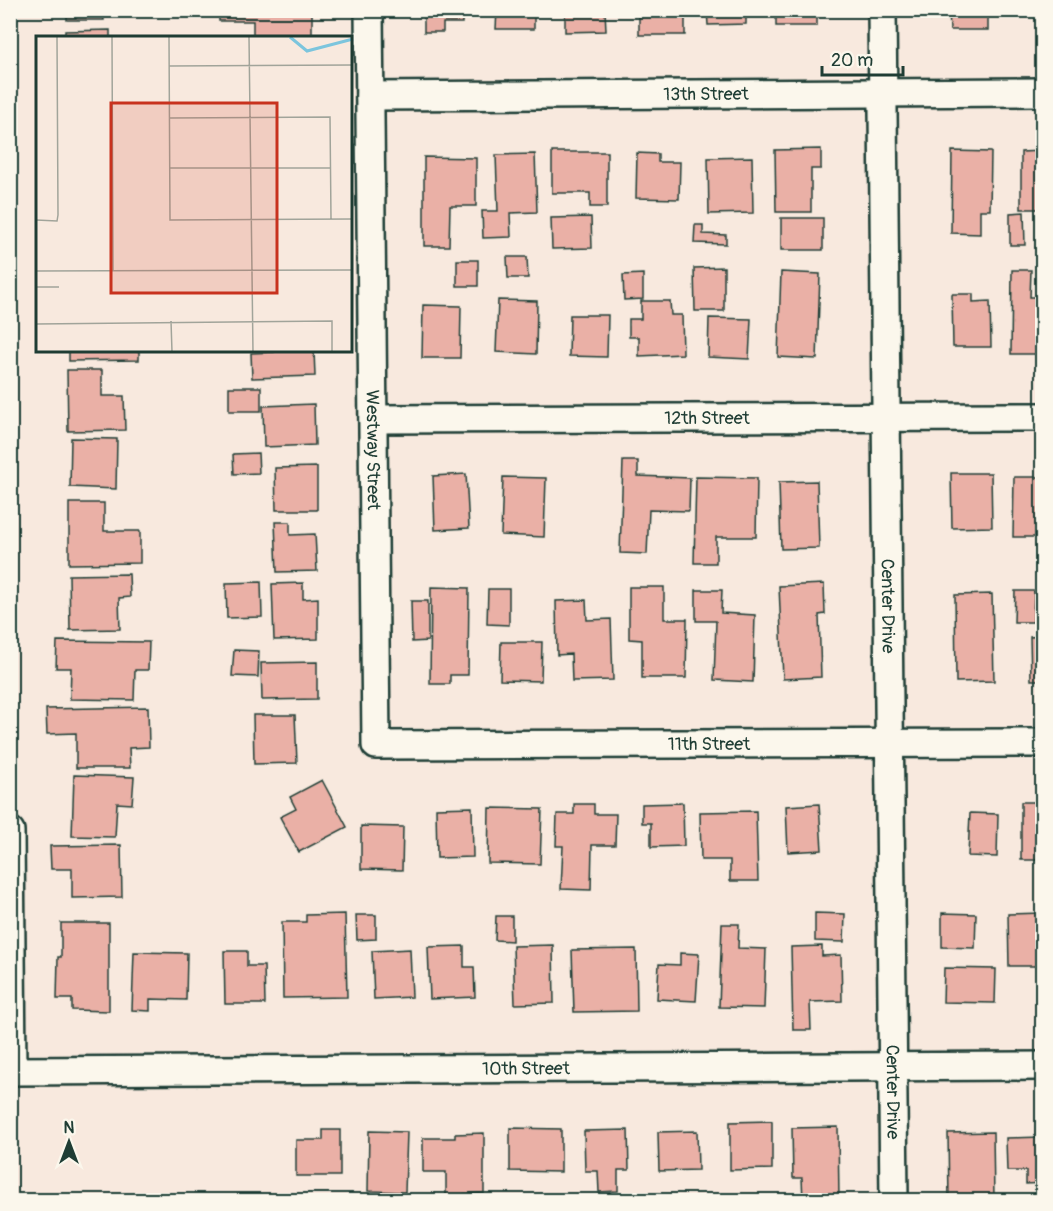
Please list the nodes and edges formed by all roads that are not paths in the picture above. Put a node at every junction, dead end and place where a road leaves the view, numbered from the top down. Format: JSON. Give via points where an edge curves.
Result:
{"nodes":[{"id":1,"x":369,"y":10,"type":"edge"},
{"id":2,"x":882,"y":10,"type":"edge"},
{"id":3,"x":1042,"y":92,"type":"edge"},
{"id":4,"x":882,"y":93,"type":"junction"},
{"id":5,"x":370,"y":96,"type":"junction"},
{"id":6,"x":1042,"y":417,"type":"edge"},
{"id":7,"x":886,"y":418,"type":"junction"},
{"id":8,"x":373,"y":419,"type":"junction"},
{"id":9,"x":890,"y":743,"type":"junction"},
{"id":10,"x":1042,"y":743,"type":"edge"},
{"id":11,"x":376,"y":745,"type":"joint"},
{"id":12,"x":10,"y":831,"type":"edge"},
{"id":13,"x":1042,"y":1066,"type":"edge"},
{"id":14,"x":892,"y":1067,"type":"junction"},
{"id":15,"x":11,"y":1071,"type":"edge"},
{"id":16,"x":894,"y":1200,"type":"edge"}],
"edges":[{"from":1,"to":5,"type":"street","name":"Westway Street"},
{"from":2,"to":4,"type":"street","name":"Center Drive"},
{"from":3,"to":4,"type":"street","name":"13th Street"},
{"from":4,"to":5,"type":"street","name":"13th Street"},
{"from":4,"to":7,"type":"street","name":"Center Drive"},
{"from":5,"to":8,"type":"street","name":"Westway Street"},
{"from":6,"to":7,"type":"street","name":"12th Street"},
{"from":7,"to":8,"type":"street","name":"12th Street"},
{"from":7,"to":9,"type":"street","name":"Center Drive"},
{"from":8,"to":11,"type":"street","name":"Westway Street"},
{"from":9,"to":10,"type":"street","name":"11th Street"},
{"from":9,"to":11,"type":"street","name":"11th Street"},
{"from":9,"to":14,"type":"street","name":"Center Drive"},
{"from":12,"to":15,"type":"street"},
{"from":13,"to":14,"type":"street","name":"10th Street"},
{"from":14,"to":15,"type":"street","name":"10th Street"},
{"from":14,"to":16,"type":"street","name":"Center Drive"}]}
